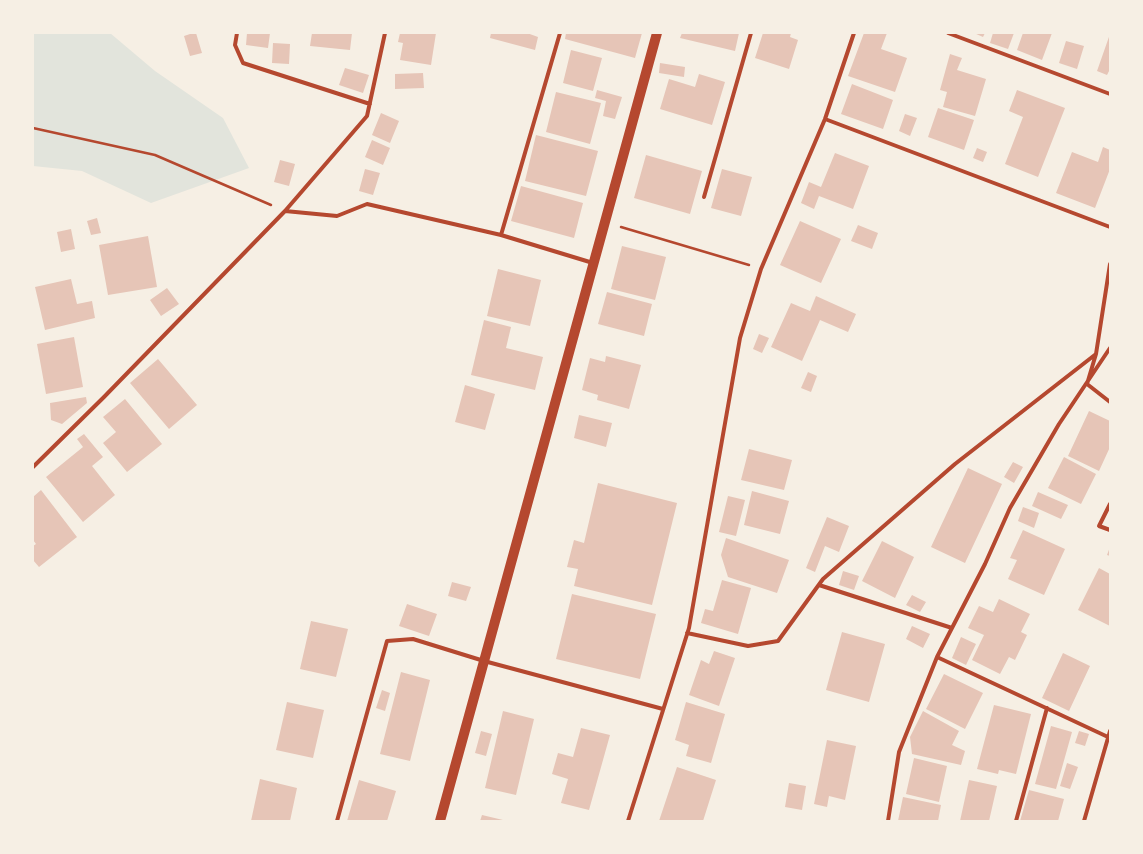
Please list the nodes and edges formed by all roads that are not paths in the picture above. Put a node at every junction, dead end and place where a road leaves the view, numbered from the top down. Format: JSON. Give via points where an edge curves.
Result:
{"nodes":[{"id":1,"x":237,"y":33,"type":"edge"},
{"id":2,"x":385,"y":33,"type":"edge"},
{"id":3,"x":560,"y":33,"type":"edge"},
{"id":4,"x":657,"y":33,"type":"edge"},
{"id":5,"x":751,"y":33,"type":"edge"},
{"id":6,"x":854,"y":33,"type":"edge"},
{"id":7,"x":948,"y":33,"type":"edge"},
{"id":8,"x":1110,"y":94,"type":"edge"},
{"id":9,"x":370,"y":104,"type":"junction"},
{"id":10,"x":825,"y":120,"type":"junction"},
{"id":11,"x":704,"y":197,"type":"dead end"},
{"id":12,"x":285,"y":211,"type":"junction"},
{"id":13,"x":1110,"y":226,"type":"edge"},
{"id":14,"x":501,"y":235,"type":"junction"},
{"id":15,"x":593,"y":263,"type":"junction"},
{"id":16,"x":1110,"y":264,"type":"edge"},
{"id":17,"x":1110,"y":348,"type":"edge"},
{"id":18,"x":1096,"y":354,"type":"junction"},
{"id":19,"x":1087,"y":384,"type":"junction"},
{"id":20,"x":1110,"y":402,"type":"edge"},
{"id":21,"x":33,"y":467,"type":"edge"},
{"id":22,"x":1110,"y":504,"type":"edge"},
{"id":23,"x":1110,"y":530,"type":"edge"},
{"id":24,"x":819,"y":585,"type":"junction"},
{"id":25,"x":952,"y":628,"type":"junction"},
{"id":26,"x":687,"y":633,"type":"junction"},
{"id":27,"x":937,"y":657,"type":"junction"},
{"id":28,"x":484,"y":661,"type":"junction"},
{"id":29,"x":1047,"y":708,"type":"junction"},
{"id":30,"x":663,"y":709,"type":"junction"},
{"id":31,"x":1110,"y":731,"type":"edge"},
{"id":32,"x":1108,"y":737,"type":"junction"},
{"id":33,"x":337,"y":821,"type":"edge"},
{"id":34,"x":440,"y":821,"type":"edge"},
{"id":35,"x":628,"y":821,"type":"edge"},
{"id":36,"x":888,"y":821,"type":"edge"},
{"id":37,"x":1016,"y":821,"type":"edge"},
{"id":38,"x":1084,"y":821,"type":"edge"}],
"edges":[{"from":1,"to":9,"type":"street","via":[[235,45],[243,63]]},
{"from":2,"to":9,"type":"street"},
{"from":3,"to":14,"type":"street"},
{"from":4,"to":15,"type":"main road"},
{"from":5,"to":11,"type":"street"},
{"from":6,"to":10,"type":"street"},
{"from":7,"to":8,"type":"street"},
{"from":9,"to":12,"type":"street","via":[[367,116]]},
{"from":10,"to":13,"type":"street"},
{"from":10,"to":26,"type":"street","via":[[761,269],[740,338]]},
{"from":12,"to":14,"type":"street","via":[[337,216],[367,204]]},
{"from":12,"to":21,"type":"street"},
{"from":14,"to":15,"type":"street"},
{"from":15,"to":28,"type":"main road"},
{"from":16,"to":18,"type":"street"},
{"from":17,"to":19,"type":"street"},
{"from":18,"to":19,"type":"street"},
{"from":18,"to":24,"type":"street","via":[[955,464]]},
{"from":19,"to":20,"type":"street"},
{"from":19,"to":25,"type":"street","via":[[1059,424],[1010,508]]},
{"from":22,"to":23,"type":"street","via":[[1099,526]]},
{"from":24,"to":25,"type":"street"},
{"from":24,"to":26,"type":"street","via":[[778,641],[748,646]]},
{"from":25,"to":27,"type":"street"},
{"from":26,"to":30,"type":"street"},
{"from":27,"to":29,"type":"street"},
{"from":27,"to":36,"type":"street","via":[[899,752]]},
{"from":28,"to":30,"type":"street"},
{"from":28,"to":33,"type":"street","via":[[413,639],[387,641]]},
{"from":28,"to":34,"type":"main road"},
{"from":29,"to":32,"type":"street"},
{"from":29,"to":37,"type":"street"},
{"from":30,"to":35,"type":"street"},
{"from":31,"to":32,"type":"street"},
{"from":32,"to":38,"type":"street"}]}
